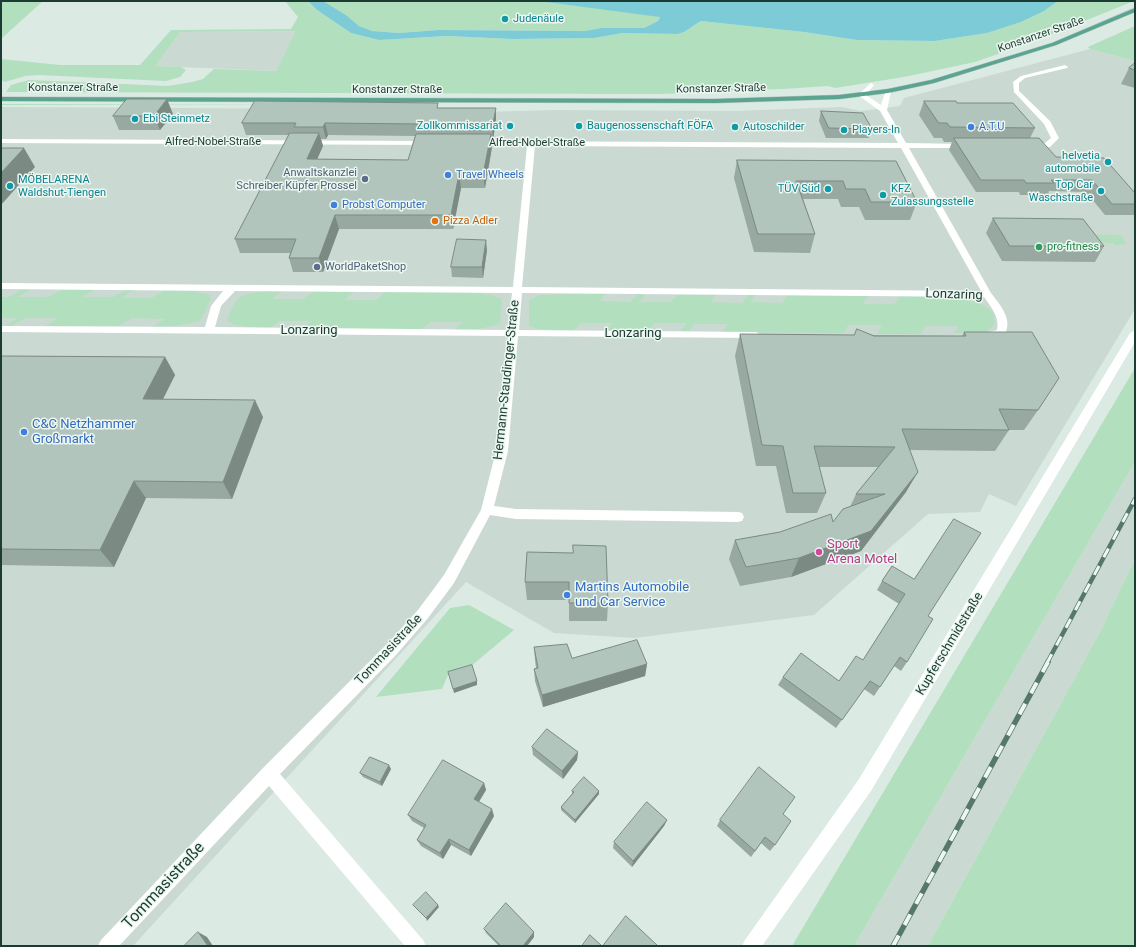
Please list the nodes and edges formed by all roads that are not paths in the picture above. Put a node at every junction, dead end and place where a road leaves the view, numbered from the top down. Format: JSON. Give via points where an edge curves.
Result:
{"nodes":[{"id":1,"x":1135,"y":10,"type":"edge"},
{"id":2,"x":1065,"y":67,"type":"dead end"},
{"id":3,"x":953,"y":74,"type":"junction"},
{"id":4,"x":907,"y":79,"type":"dead end"},
{"id":5,"x":874,"y":85,"type":"joint"},
{"id":6,"x":888,"y":91,"type":"junction"},
{"id":7,"x":862,"y":95,"type":"junction"},
{"id":8,"x":1,"y":99,"type":"edge"},
{"id":9,"x":793,"y":99,"type":"junction"},
{"id":10,"x":883,"y":110,"type":"junction"},
{"id":11,"x":1,"y":141,"type":"edge"},
{"id":12,"x":437,"y":143,"type":"edge"},
{"id":13,"x":468,"y":143,"type":"edge"},
{"id":14,"x":530,"y":144,"type":"junction"},
{"id":15,"x":904,"y":145,"type":"junction"},
{"id":16,"x":973,"y":146,"type":"edge"},
{"id":17,"x":1024,"y":146,"type":"edge"},
{"id":18,"x":1,"y":286,"type":"edge"},
{"id":19,"x":232,"y":288,"type":"junction"},
{"id":20,"x":517,"y":290,"type":"junction"},
{"id":21,"x":987,"y":294,"type":"junction"},
{"id":22,"x":1,"y":329,"type":"edge"},
{"id":23,"x":210,"y":330,"type":"junction"},
{"id":24,"x":512,"y":334,"type":"junction"},
{"id":25,"x":1135,"y":334,"type":"edge"},
{"id":26,"x":767,"y":335,"type":"edge"},
{"id":27,"x":976,"y":337,"type":"edge"},
{"id":28,"x":487,"y":510,"type":"junction"},
{"id":29,"x":738,"y":516,"type":"dead end"},
{"id":30,"x":269,"y":774,"type":"junction"},
{"id":31,"x":107,"y":946,"type":"edge"},
{"id":32,"x":417,"y":946,"type":"edge"},
{"id":33,"x":751,"y":946,"type":"edge"}],
"edges":[{"from":1,"to":3,"type":"main road","name":"Konstanzer Straße","via":[[1054,44]]},
{"from":2,"to":17,"type":"street","via":[[1023,77],[1016,82],[1016,91],[1047,123],[1055,138],[1047,145]]},
{"from":3,"to":4,"type":"main road","name":"Konstanzer Straße"},
{"from":3,"to":6,"type":"main road","name":"Konstanzer Straße","via":[[932,82]]},
{"from":5,"to":7,"type":"street"},
{"from":5,"to":9,"type":"main road","name":"Konstanzer Straße","via":[[823,91]]},
{"from":6,"to":7,"type":"main road","name":"Konstanzer Straße"},
{"from":6,"to":10,"type":"street"},
{"from":7,"to":9,"type":"main road","name":"Konstanzer Straße"},
{"from":7,"to":10,"type":"street"},
{"from":8,"to":9,"type":"main road","name":"Konstanzer Straße"},
{"from":10,"to":15,"type":"street"},
{"from":11,"to":12,"type":"street","name":"Alfred-Nobel-Straße"},
{"from":13,"to":14,"type":"street","name":"Alfred-Nobel-Straße"},
{"from":14,"to":15,"type":"street","name":"Alfred-Nobel-Straße"},
{"from":14,"to":20,"type":"street","name":"Hermann-Staudinger-Straße"},
{"from":15,"to":16,"type":"street","name":"Alfred-Nobel-Straße"},
{"from":15,"to":21,"type":"street"},
{"from":18,"to":19,"type":"street","name":"Lonzaring"},
{"from":19,"to":20,"type":"street","name":"Lonzaring"},
{"from":19,"to":23,"type":"street","via":[[221,297],[214,308]]},
{"from":20,"to":21,"type":"street","name":"Lonzaring"},
{"from":20,"to":24,"type":"street","name":"Hermann-Staudinger-Straße"},
{"from":21,"to":27,"type":"street","name":"Lonzaring","via":[[1001,315],[1004,325],[1001,332]]},
{"from":22,"to":23,"type":"street","name":"Lonzaring"},
{"from":23,"to":24,"type":"street","name":"Lonzaring"},
{"from":24,"to":26,"type":"street","name":"Lonzaring"},
{"from":24,"to":28,"type":"street","name":"Hermann-Staudinger-Straße","via":[[502,451]]},
{"from":25,"to":33,"type":"street","name":"Kupferschmidstraße","via":[[865,785]]},
{"from":28,"to":29,"type":"street","via":[[516,514]]},
{"from":28,"to":30,"type":"street","name":"Tommasistraße","via":[[449,579],[423,614]]},
{"from":30,"to":31,"type":"street","name":"Tommasistraße"},
{"from":30,"to":32,"type":"street"}]}
